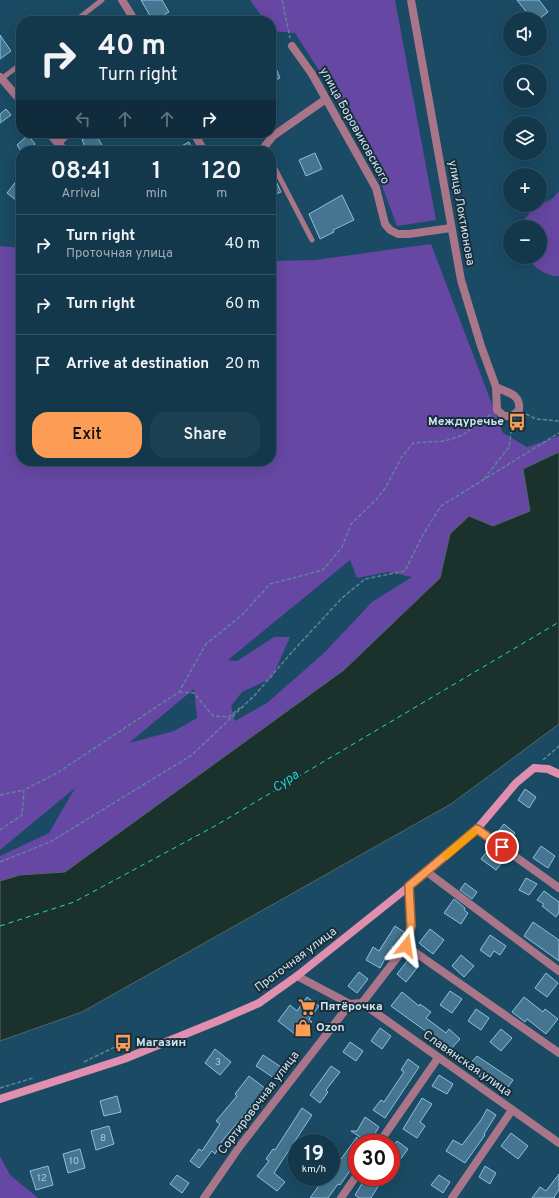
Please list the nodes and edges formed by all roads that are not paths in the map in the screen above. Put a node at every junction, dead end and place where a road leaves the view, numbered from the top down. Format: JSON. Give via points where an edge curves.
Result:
{"nodes":[{"id":1,"x":102,"y":0,"type":"edge"},
{"id":2,"x":122,"y":0,"type":"edge"},
{"id":3,"x":411,"y":0,"type":"edge"},
{"id":4,"x":82,"y":16,"type":"edge"},
{"id":5,"x":132,"y":16,"type":"edge"},
{"id":6,"x":292,"y":46,"type":"road end"},
{"id":7,"x":16,"y":68,"type":"edge"},
{"id":8,"x":1,"y":78,"type":"edge"},
{"id":9,"x":16,"y":96,"type":"edge"},
{"id":10,"x":326,"y":99,"type":"junction"},
{"id":11,"x":276,"y":134,"type":"edge"},
{"id":12,"x":54,"y":138,"type":"edge"},
{"id":13,"x":65,"y":138,"type":"edge"},
{"id":14,"x":59,"y":144,"type":"joint"},
{"id":15,"x":276,"y":171,"type":"edge"},
{"id":16,"x":451,"y":228,"type":"junction"},
{"id":17,"x":312,"y":240,"type":"dead end"},
{"id":18,"x":496,"y":386,"type":"junction"},
{"id":19,"x":559,"y":774,"type":"edge"},
{"id":20,"x":477,"y":829,"type":"junction"},
{"id":21,"x":427,"y":872,"type":"junction"},
{"id":22,"x":409,"y":886,"type":"junction"},
{"id":23,"x":559,"y":888,"type":"edge"},
{"id":24,"x":406,"y":946,"type":"junction"},
{"id":25,"x":559,"y":970,"type":"edge"},
{"id":26,"x":297,"y":976,"type":"junction"},
{"id":27,"x":362,"y":1003,"type":"junction"},
{"id":28,"x":350,"y":1004,"type":"junction"},
{"id":29,"x":559,"y":1053,"type":"edge"},
{"id":30,"x":438,"y":1058,"type":"junction"},
{"id":31,"x":0,"y":1099,"type":"edge"},
{"id":32,"x":512,"y":1110,"type":"junction"},
{"id":33,"x":385,"y":1134,"type":"edge"},
{"id":34,"x":559,"y":1144,"type":"edge"},
{"id":35,"x":349,"y":1186,"type":"edge"},
{"id":36,"x":204,"y":1198,"type":"edge"},
{"id":37,"x":341,"y":1198,"type":"edge"},
{"id":38,"x":452,"y":1198,"type":"edge"}],
"edges":[{"from":1,"to":4,"type":"lane"},
{"from":2,"to":5,"type":"street"},
{"from":3,"to":16,"type":"street","name":"улица Локтионова"},
{"from":6,"to":10,"type":"street","name":"улица Боровиковского"},
{"from":7,"to":8,"type":"lane"},
{"from":8,"to":9,"type":"street"},
{"from":10,"to":11,"type":"street"},
{"from":10,"to":16,"type":"street","name":"улица Боровиковского","via":[[376,188],[385,224],[390,230],[398,234],[409,234]]},
{"from":12,"to":14,"type":"street"},
{"from":13,"to":14,"type":"lane"},
{"from":15,"to":17,"type":"lane"},
{"from":16,"to":18,"type":"street","name":"улица Локтионова","via":[[461,280]]},
{"from":18,"to":18,"type":"street","name":"улица Локтионова","via":[[497,410],[504,416],[512,416],[519,410],[520,402],[517,396]]},
{"from":19,"to":20,"type":"main road","name":"Проточная улица","via":[[548,769],[534,768],[516,783]]},
{"from":20,"to":21,"type":"main road","name":"Проточная улица"},
{"from":20,"to":23,"type":"street"},
{"from":21,"to":22,"type":"main road","name":"Проточная улица"},
{"from":21,"to":25,"type":"street"},
{"from":22,"to":24,"type":"street","via":[[411,926]]},
{"from":22,"to":26,"type":"main road","name":"Проточная улица"},
{"from":24,"to":27,"type":"street"},
{"from":24,"to":29,"type":"street"},
{"from":26,"to":28,"type":"street"},
{"from":26,"to":31,"type":"main road","name":"Проточная улица","via":[[258,1002],[220,1020],[124,1059]]},
{"from":27,"to":28,"type":"street"},
{"from":27,"to":30,"type":"street","name":"Славянская улица"},
{"from":28,"to":36,"type":"street","name":"Сортировочная улица","via":[[240,1146]]},
{"from":30,"to":32,"type":"street","name":"Славянская улица"},
{"from":30,"to":33,"type":"street"},
{"from":32,"to":34,"type":"street","name":"Славянская улица"},
{"from":32,"to":38,"type":"street"},
{"from":35,"to":37,"type":"street"}]}
